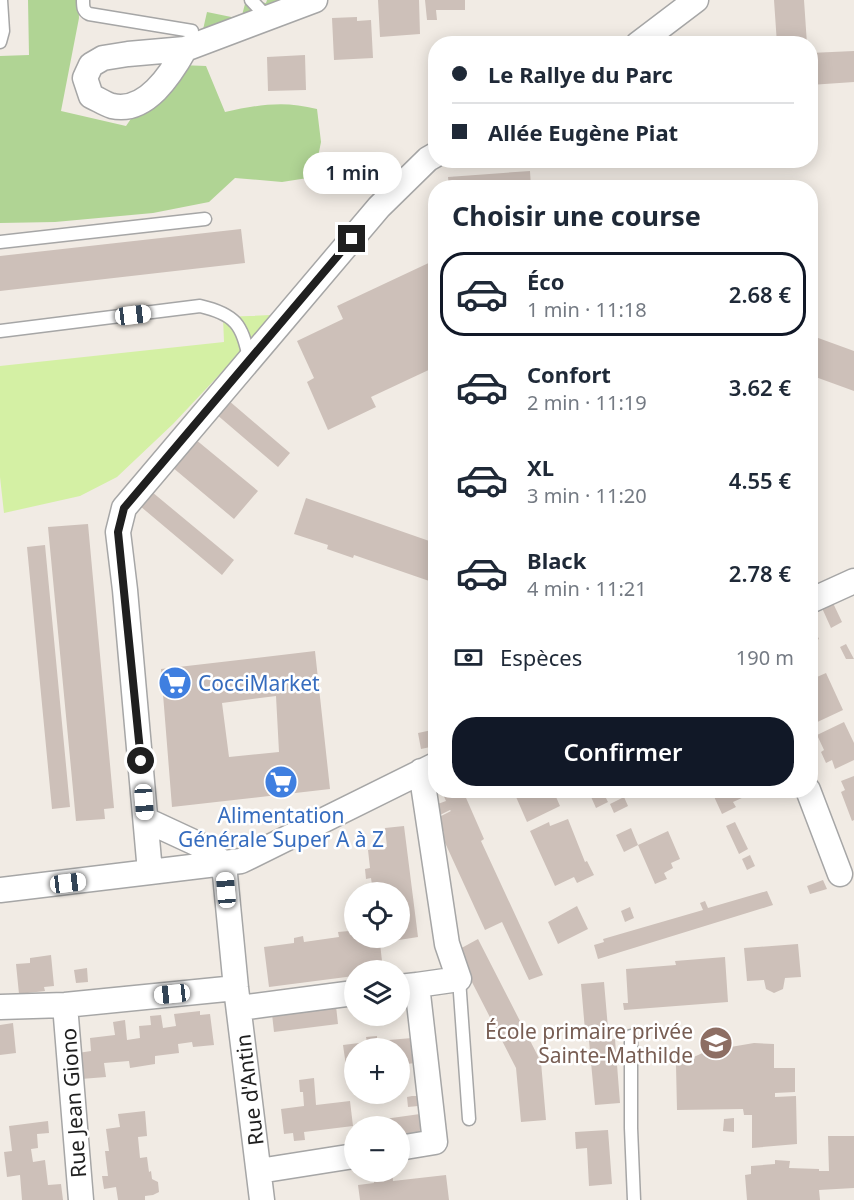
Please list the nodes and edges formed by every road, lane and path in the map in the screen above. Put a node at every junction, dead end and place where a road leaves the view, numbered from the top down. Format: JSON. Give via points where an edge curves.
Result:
{"nodes":[{"id":1,"x":1,"y":0,"type":"edge"},
{"id":2,"x":83,"y":0,"type":"edge"},
{"id":3,"x":251,"y":0,"type":"edge"},
{"id":4,"x":315,"y":0,"type":"edge"},
{"id":5,"x":696,"y":0,"type":"edge"},
{"id":6,"x":267,"y":17,"type":"junction"},
{"id":7,"x":649,"y":36,"type":"edge"},
{"id":8,"x":189,"y":40,"type":"joint"},
{"id":9,"x":0,"y":42,"type":"edge"},
{"id":10,"x":428,"y":159,"type":"edge"},
{"id":11,"x":205,"y":219,"type":"dead end"},
{"id":12,"x":0,"y":242,"type":"edge"},
{"id":13,"x":0,"y":331,"type":"edge"},
{"id":14,"x":249,"y":361,"type":"junction"},
{"id":15,"x":854,"y":581,"type":"edge"},
{"id":16,"x":818,"y":597,"type":"edge"},
{"id":17,"x":428,"y":768,"type":"edge"},
{"id":18,"x":431,"y":798,"type":"edge"},
{"id":19,"x":811,"y":798,"type":"edge"},
{"id":20,"x":146,"y":820,"type":"junction"},
{"id":21,"x":224,"y":864,"type":"junction"},
{"id":22,"x":150,"y":872,"type":"junction"},
{"id":23,"x":840,"y":874,"type":"dead end"},
{"id":24,"x":0,"y":890,"type":"edge"},
{"id":25,"x":459,"y":979,"type":"junction"},
{"id":26,"x":410,"y":986,"type":"edge"},
{"id":27,"x":344,"y":993,"type":"edge"},
{"id":28,"x":237,"y":998,"type":"junction"},
{"id":29,"x":410,"y":998,"type":"edge"},
{"id":30,"x":65,"y":1005,"type":"junction"},
{"id":31,"x":0,"y":1007,"type":"edge"},
{"id":32,"x":631,"y":1036,"type":"dead end"},
{"id":33,"x":469,"y":1119,"type":"dead end"},
{"id":34,"x":410,"y":1146,"type":"edge"},
{"id":35,"x":344,"y":1158,"type":"edge"},
{"id":36,"x":259,"y":1171,"type":"junction"},
{"id":37,"x":81,"y":1200,"type":"edge"},
{"id":38,"x":262,"y":1200,"type":"edge"},
{"id":39,"x":634,"y":1200,"type":"edge"}],
"edges":[{"from":1,"to":9,"type":"lane"},
{"from":2,"to":8,"type":"lane","via":[[82,7],[89,14]]},
{"from":3,"to":6,"type":"lane"},
{"from":4,"to":6,"type":"street"},
{"from":5,"to":7,"type":"street"},
{"from":6,"to":8,"type":"street"},
{"from":10,"to":14,"type":"street","via":[[379,207]]},
{"from":11,"to":12,"type":"lane"},
{"from":13,"to":14,"type":"lane","via":[[200,306],[219,310],[233,320],[245,336]]},
{"from":14,"to":20,"type":"street","via":[[124,508],[118,532]]},
{"from":15,"to":16,"type":"street"},
{"from":17,"to":21,"type":"street","via":[[241,861]]},
{"from":18,"to":25,"type":"street","via":[[447,944]]},
{"from":19,"to":23,"type":"street"},
{"from":20,"to":21,"type":"street","via":[[202,846]]},
{"from":20,"to":22,"type":"street"},
{"from":21,"to":22,"type":"street"},
{"from":21,"to":28,"type":"street","name":"Rue d'Antin"},
{"from":22,"to":24,"type":"street"},
{"from":25,"to":26,"type":"street"},
{"from":25,"to":33,"type":"lane"},
{"from":27,"to":28,"type":"street","name":"Rue d'Antin"},
{"from":28,"to":30,"type":"street","name":"Rue Jean Giono"},
{"from":28,"to":36,"type":"street","name":"Rue d'Antin"},
{"from":29,"to":34,"type":"street","via":[[435,1142]]},
{"from":30,"to":31,"type":"street","name":"Rue Jean Giono"},
{"from":30,"to":37,"type":"street","name":"Rue Jean Giono"},
{"from":32,"to":39,"type":"lane"},
{"from":35,"to":36,"type":"street","name":"Rue d'Antin"},
{"from":36,"to":38,"type":"street","name":"Rue d'Antin"}]}
